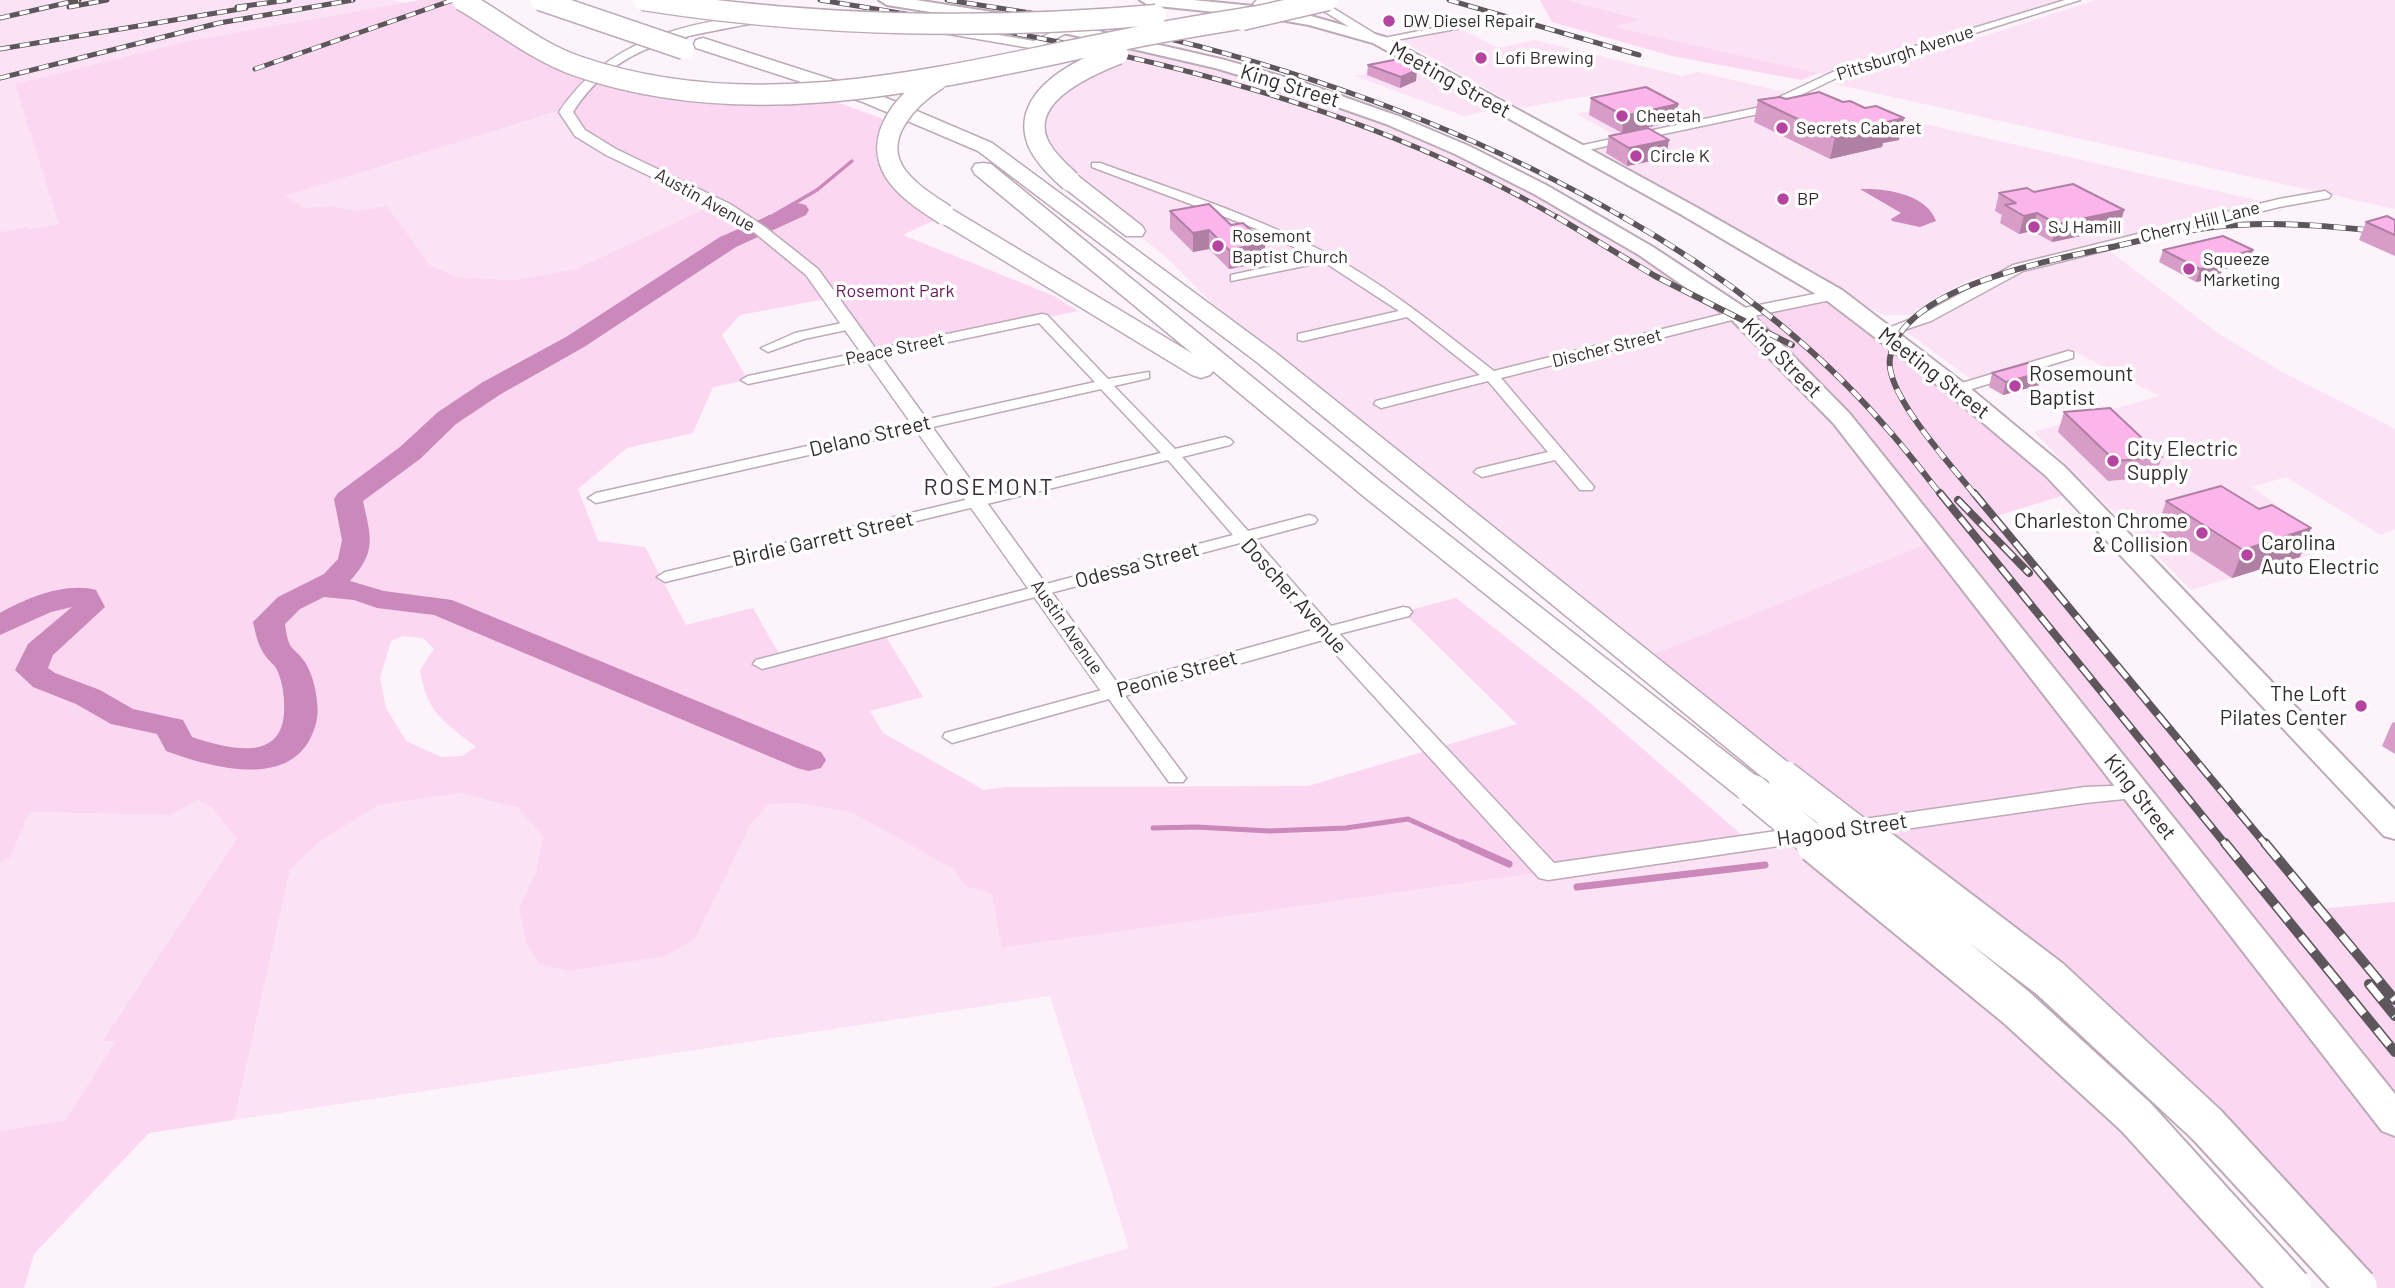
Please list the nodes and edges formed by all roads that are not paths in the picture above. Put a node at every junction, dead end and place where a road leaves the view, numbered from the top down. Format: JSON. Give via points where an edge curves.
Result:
{"nodes":[{"id":1,"x":462,"y":0,"type":"edge"},
{"id":2,"x":540,"y":0,"type":"edge"},
{"id":3,"x":573,"y":0,"type":"edge"},
{"id":4,"x":643,"y":0,"type":"edge"},
{"id":5,"x":887,"y":0,"type":"edge"},
{"id":6,"x":1148,"y":0,"type":"edge"},
{"id":7,"x":1156,"y":0,"type":"edge"},
{"id":8,"x":1312,"y":0,"type":"edge"},
{"id":9,"x":2038,"y":0,"type":"edge"},
{"id":10,"x":2076,"y":0,"type":"edge"},
{"id":11,"x":2055,"y":5,"type":"junction"},
{"id":12,"x":1268,"y":6,"type":"edge"},
{"id":13,"x":1330,"y":6,"type":"edge"},
{"id":14,"x":1314,"y":22,"type":"junction"},
{"id":15,"x":1474,"y":23,"type":"dead end"},
{"id":16,"x":1069,"y":29,"type":"junction"},
{"id":17,"x":1378,"y":40,"type":"junction"},
{"id":18,"x":694,"y":47,"type":"junction"},
{"id":19,"x":1574,"y":150,"type":"junction"},
{"id":20,"x":1096,"y":166,"type":"dead end"},
{"id":21,"x":2325,"y":195,"type":"dead end"},
{"id":22,"x":1326,"y":258,"type":"junction"},
{"id":23,"x":1236,"y":278,"type":"dead end"},
{"id":24,"x":1834,"y":295,"type":"junction"},
{"id":25,"x":1410,"y":312,"type":"junction"},
{"id":26,"x":1739,"y":314,"type":"junction"},
{"id":27,"x":1042,"y":318,"type":"joint"},
{"id":28,"x":851,"y":325,"type":"junction"},
{"id":29,"x":1883,"y":333,"type":"junction"},
{"id":30,"x":1303,"y":337,"type":"dead end"},
{"id":31,"x":768,"y":348,"type":"dead end"},
{"id":32,"x":872,"y":354,"type":"junction"},
{"id":33,"x":2068,"y":355,"type":"dead end"},
{"id":34,"x":1267,"y":358,"type":"junction"},
{"id":35,"x":1144,"y":375,"type":"dead end"},
{"id":36,"x":1492,"y":377,"type":"junction"},
{"id":37,"x":748,"y":380,"type":"dead end"},
{"id":38,"x":1105,"y":383,"type":"junction"},
{"id":39,"x":1957,"y":389,"type":"junction"},
{"id":40,"x":1381,"y":404,"type":"dead end"},
{"id":41,"x":921,"y":424,"type":"junction"},
{"id":42,"x":1225,"y":443,"type":"dead end"},
{"id":43,"x":1172,"y":455,"type":"junction"},
{"id":44,"x":1558,"y":455,"type":"junction"},
{"id":45,"x":1482,"y":472,"type":"dead end"},
{"id":46,"x":1586,"y":487,"type":"dead end"},
{"id":47,"x":1372,"y":489,"type":"junction"},
{"id":48,"x":596,"y":498,"type":"dead end"},
{"id":49,"x":978,"y":502,"type":"junction"},
{"id":50,"x":1308,"y":520,"type":"dead end"},
{"id":51,"x":1242,"y":538,"type":"junction"},
{"id":52,"x":665,"y":577,"type":"dead end"},
{"id":53,"x":1042,"y":591,"type":"junction"},
{"id":54,"x":1403,"y":612,"type":"dead end"},
{"id":55,"x":1327,"y":632,"type":"junction"},
{"id":56,"x":762,"y":664,"type":"dead end"},
{"id":57,"x":1113,"y":692,"type":"junction"},
{"id":58,"x":952,"y":737,"type":"dead end"},
{"id":59,"x":1176,"y":778,"type":"dead end"},
{"id":60,"x":1768,"y":784,"type":"junction"},
{"id":61,"x":2136,"y":792,"type":"junction"},
{"id":62,"x":2395,"y":829,"type":"edge"},
{"id":63,"x":1548,"y":872,"type":"joint"},
{"id":64,"x":2395,"y":1121,"type":"edge"},
{"id":65,"x":2291,"y":1288,"type":"edge"},
{"id":66,"x":2357,"y":1288,"type":"edge"}],
"edges":[{"from":1,"to":12,"type":"highway","bridge":true,"via":[[566,62],[596,73],[678,90],[749,94],[904,84]]},
{"from":2,"to":18,"type":"highway","bridge":true},
{"from":3,"to":18,"type":"highway"},
{"from":4,"to":12,"type":"highway","bridge":true,"via":[[772,19],[917,26],[1097,20]]},
{"from":5,"to":16,"type":"main road","name":"King Street"},
{"from":6,"to":7,"type":"main road","name":"Meeting Street"},
{"from":7,"to":14,"type":"main road","name":"Meeting Street"},
{"from":8,"to":13,"type":"street"},
{"from":9,"to":11,"type":"street"},
{"from":10,"to":11,"type":"street","name":"Pittsburgh Avenue"},
{"from":11,"to":19,"type":"street","name":"Pittsburgh Avenue","via":[[1840,72],[1759,111]]},
{"from":12,"to":13,"type":"highway","bridge":true},
{"from":12,"to":34,"type":"highway","bridge":true,"via":[[1090,65],[1045,100],[1037,113],[1035,134],[1051,162],[1070,181],[1166,257]]},
{"from":12,"to":47,"type":"highway","bridge":true,"via":[[1026,47],[979,62],[927,86],[889,130],[886,154],[898,178],[917,197],[1189,362]]},
{"from":13,"to":14,"type":"main road"},
{"from":13,"to":17,"type":"street"},
{"from":14,"to":17,"type":"main road","name":"Meeting Street"},
{"from":15,"to":17,"type":"street"},
{"from":16,"to":26,"type":"main road","name":"King Street","via":[[1288,84],[1427,135],[1541,190],[1646,251]]},
{"from":16,"to":28,"type":"street","name":"Austin Avenue","via":[[1036,45],[841,16],[740,20],[689,29],[638,48],[575,94],[566,112],[580,133],[756,227],[812,272]]},
{"from":17,"to":19,"type":"main road","name":"Meeting Street"},
{"from":18,"to":34,"type":"highway","via":[[870,98],[985,146]]},
{"from":18,"to":47,"type":"highway","via":[[875,114],[982,168]]},
{"from":19,"to":24,"type":"main road","name":"Meeting Street"},
{"from":20,"to":22,"type":"street","via":[[1262,226]]},
{"from":21,"to":29,"type":"street","name":"Cherry Hill Lane","via":[[2018,268],[1926,318]]},
{"from":22,"to":23,"type":"street"},
{"from":22,"to":25,"type":"street"},
{"from":24,"to":26,"type":"street","name":"Discher Street"},
{"from":24,"to":29,"type":"main road","name":"Meeting Street"},
{"from":25,"to":30,"type":"street"},
{"from":25,"to":36,"type":"street"},
{"from":26,"to":36,"type":"street","name":"Discher Street"},
{"from":26,"to":61,"type":"main road","name":"King Street","via":[[1842,419]]},
{"from":27,"to":32,"type":"street","name":"Peace Street"},
{"from":27,"to":38,"type":"street","name":"Doscher Avenue"},
{"from":28,"to":31,"type":"street"},
{"from":28,"to":32,"type":"street","name":"Austin Avenue"},
{"from":29,"to":39,"type":"main road","name":"Meeting Street"},
{"from":32,"to":37,"type":"street","name":"Peace Street"},
{"from":32,"to":41,"type":"street","name":"Austin Avenue"},
{"from":33,"to":39,"type":"street"},
{"from":34,"to":60,"type":"highway"},
{"from":35,"to":38,"type":"street","name":"Delano Street"},
{"from":36,"to":40,"type":"street","name":"Discher Street"},
{"from":36,"to":44,"type":"street"},
{"from":38,"to":41,"type":"street","name":"Delano Street"},
{"from":38,"to":43,"type":"street","name":"Doscher Avenue"},
{"from":39,"to":62,"type":"main road","name":"Meeting Street","via":[[2055,471]]},
{"from":41,"to":48,"type":"street","name":"Delano Street"},
{"from":41,"to":49,"type":"street","name":"Austin Avenue"},
{"from":42,"to":43,"type":"street","name":"Birdie Garrett Street"},
{"from":43,"to":49,"type":"street","name":"Birdie Garrett Street"},
{"from":43,"to":51,"type":"street","name":"Doscher Avenue"},
{"from":44,"to":45,"type":"street"},
{"from":44,"to":46,"type":"street"},
{"from":47,"to":60,"type":"highway"},
{"from":49,"to":52,"type":"street","name":"Birdie Garrett Street"},
{"from":49,"to":53,"type":"street","name":"Austin Avenue"},
{"from":50,"to":51,"type":"street","name":"Odessa Street"},
{"from":51,"to":53,"type":"street","name":"Odessa Street"},
{"from":51,"to":55,"type":"street","name":"Doscher Avenue"},
{"from":53,"to":56,"type":"street","name":"Odessa Street"},
{"from":53,"to":57,"type":"street","name":"Austin Avenue"},
{"from":54,"to":55,"type":"street","name":"Peonie Street"},
{"from":55,"to":57,"type":"street","name":"Peonie Street"},
{"from":55,"to":63,"type":"street","name":"Doscher Avenue"},
{"from":57,"to":58,"type":"street","name":"Peonie Street"},
{"from":57,"to":59,"type":"street","name":"Austin Avenue"},
{"from":60,"to":65,"type":"highway","bridge":true,"via":[[2136,1117]]},
{"from":60,"to":66,"type":"highway","bridge":true,"via":[[2050,979],[2207,1125]]},
{"from":61,"to":63,"type":"street","name":"Hagood Street","via":[[2085,795]]},
{"from":61,"to":64,"type":"main road","name":"King Street"}]}
